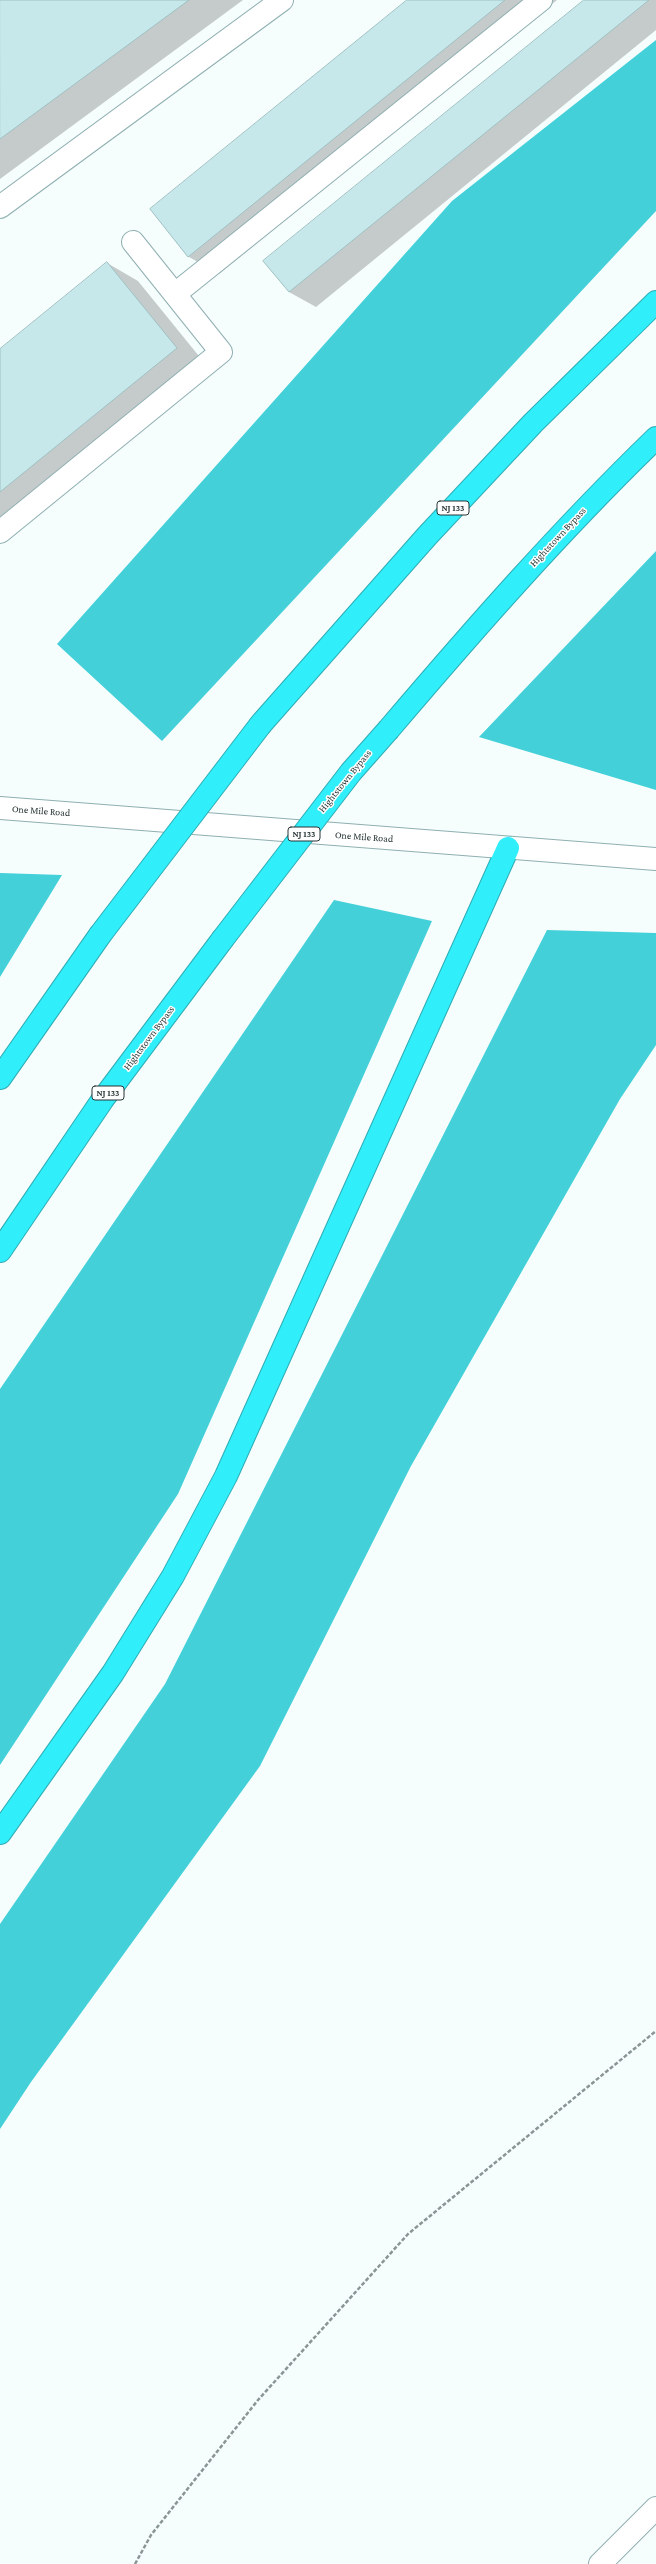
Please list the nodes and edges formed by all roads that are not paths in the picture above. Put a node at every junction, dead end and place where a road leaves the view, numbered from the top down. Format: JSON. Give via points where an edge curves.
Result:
{"nodes":[{"id":1,"x":282,"y":0,"type":"edge"},
{"id":2,"x":541,"y":0,"type":"edge"},
{"id":3,"x":0,"y":207,"type":"edge"},
{"id":4,"x":133,"y":242,"type":"dead end"},
{"id":5,"x":175,"y":294,"type":"junction"},
{"id":6,"x":656,"y":302,"type":"edge"},
{"id":7,"x":656,"y":438,"type":"edge"},
{"id":8,"x":0,"y":532,"type":"edge"},
{"id":9,"x":0,"y":808,"type":"edge"},
{"id":10,"x":508,"y":848,"type":"junction"},
{"id":11,"x":656,"y":860,"type":"edge"},
{"id":12,"x":0,"y":1078,"type":"edge"},
{"id":13,"x":0,"y":1251,"type":"edge"},
{"id":14,"x":0,"y":1833,"type":"edge"},
{"id":15,"x":656,"y":2508,"type":"edge"},
{"id":16,"x":600,"y":2564,"type":"edge"}],
"edges":[{"from":1,"to":3,"type":"street"},
{"from":2,"to":5,"type":"street"},
{"from":4,"to":5,"type":"street"},
{"from":5,"to":8,"type":"street","via":[[221,352]]},
{"from":6,"to":12,"type":"highway","number":"NJ 133","bridge":true,"via":[[533,423],[427,536],[261,724],[100,935]]},
{"from":7,"to":13,"type":"highway","name":"Hightstown Bypass","number":"NJ 133","bridge":true,"via":[[603,489],[499,600],[351,772],[103,1099]]},
{"from":9,"to":10,"type":"street","name":"One Mile Road"},
{"from":10,"to":11,"type":"street","name":"One Mile Road"},
{"from":10,"to":14,"type":"highway","via":[[226,1476],[173,1576],[113,1673]]},
{"from":15,"to":16,"type":"street"}]}
